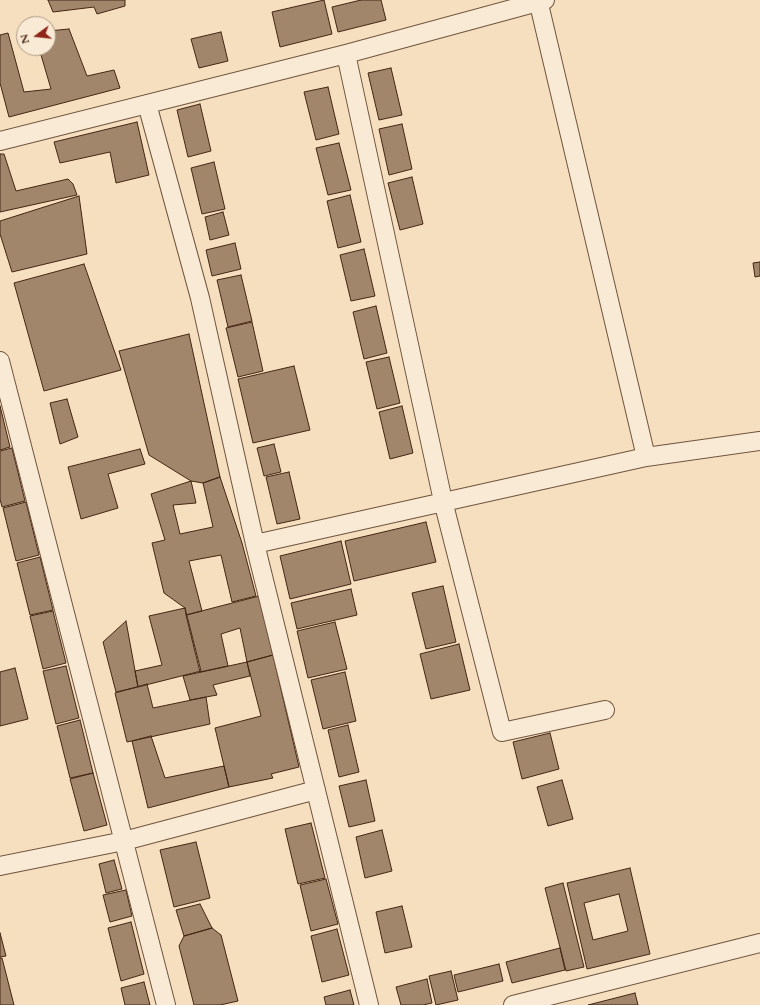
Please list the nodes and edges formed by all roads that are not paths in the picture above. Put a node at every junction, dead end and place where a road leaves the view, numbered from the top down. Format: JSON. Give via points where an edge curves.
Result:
{"nodes":[{"id":1,"x":540,"y":1,"type":"edge"},
{"id":2,"x":346,"y":54,"type":"junction"},
{"id":3,"x":147,"y":104,"type":"junction"},
{"id":4,"x":0,"y":141,"type":"edge"},
{"id":5,"x":0,"y":361,"type":"edge"},
{"id":6,"x":760,"y":441,"type":"edge"},
{"id":7,"x":646,"y":458,"type":"junction"},
{"id":8,"x":443,"y":501,"type":"junction"},
{"id":9,"x":255,"y":544,"type":"junction"},
{"id":10,"x":605,"y":710,"type":"dead end"},
{"id":11,"x":316,"y":790,"type":"junction"},
{"id":12,"x":124,"y":841,"type":"junction"},
{"id":13,"x":0,"y":866,"type":"edge"},
{"id":14,"x":760,"y":943,"type":"edge"},
{"id":15,"x":166,"y":1005,"type":"edge"},
{"id":16,"x":369,"y":1005,"type":"edge"},
{"id":17,"x":513,"y":1005,"type":"edge"}],
"edges":[{"from":1,"to":2,"type":"street"},
{"from":1,"to":7,"type":"street"},
{"from":2,"to":3,"type":"street"},
{"from":2,"to":8,"type":"street"},
{"from":3,"to":4,"type":"street"},
{"from":3,"to":9,"type":"street","via":[[200,298]]},
{"from":5,"to":12,"type":"street"},
{"from":6,"to":7,"type":"street"},
{"from":7,"to":8,"type":"street"},
{"from":8,"to":9,"type":"street"},
{"from":8,"to":10,"type":"street","via":[[502,732]]},
{"from":9,"to":11,"type":"street"},
{"from":11,"to":12,"type":"street"},
{"from":11,"to":16,"type":"street"},
{"from":12,"to":13,"type":"street"},
{"from":12,"to":15,"type":"street"},
{"from":14,"to":17,"type":"street"}]}
